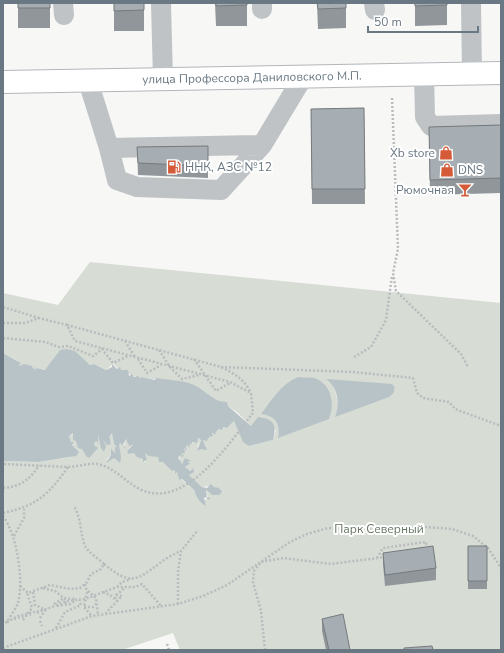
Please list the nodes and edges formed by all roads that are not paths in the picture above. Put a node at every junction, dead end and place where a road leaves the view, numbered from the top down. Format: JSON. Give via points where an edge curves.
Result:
{"nodes":[{"id":1,"x":161,"y":3,"type":"edge"},
{"id":2,"x":471,"y":3,"type":"edge"},
{"id":3,"x":501,"y":73,"type":"edge"},
{"id":4,"x":472,"y":74,"type":"junction"},
{"id":5,"x":424,"y":75,"type":"junction"},
{"id":6,"x":303,"y":77,"type":"junction"},
{"id":7,"x":163,"y":80,"type":"junction"},
{"id":8,"x":88,"y":81,"type":"junction"},
{"id":9,"x":3,"y":82,"type":"edge"},
{"id":10,"x":501,"y":124,"type":"edge"},
{"id":11,"x":262,"y":145,"type":"junction"},
{"id":12,"x":109,"y":148,"type":"junction"}],
"edges":[{"from":1,"to":7,"type":"lane"},
{"from":2,"to":4,"type":"lane"},
{"from":3,"to":4,"type":"main road","name":"улица Профессора Даниловского М.П."},
{"from":4,"to":5,"type":"main road","name":"улица Профессора Даниловского М.П."},
{"from":5,"to":6,"type":"main road","name":"улица Профессора Даниловского М.П."},
{"from":5,"to":10,"type":"lane","via":[[425,118],[431,126]]},
{"from":6,"to":7,"type":"main road","name":"улица Профессора Даниловского М.П."},
{"from":6,"to":11,"type":"lane"},
{"from":7,"to":8,"type":"main road","name":"улица Профессора Даниловского М.П."},
{"from":8,"to":9,"type":"main road","name":"улица Профессора Даниловского М.П."},
{"from":8,"to":12,"type":"lane"},
{"from":11,"to":12,"type":"lane"},
{"from":11,"to":12,"type":"lane","via":[[221,190],[138,187],[117,180]]}]}
